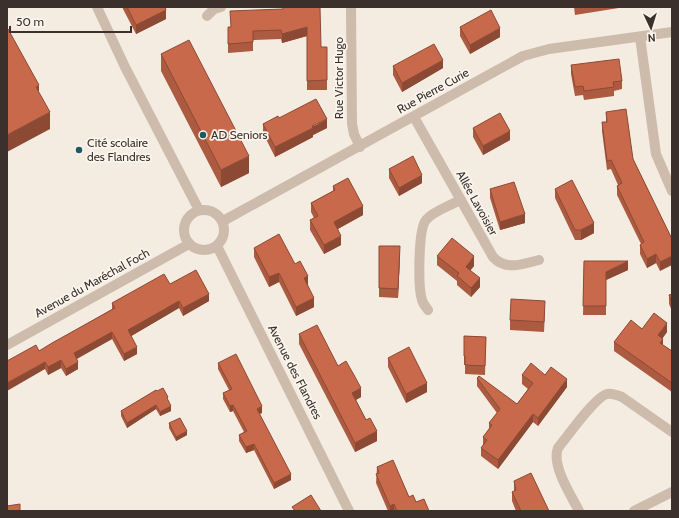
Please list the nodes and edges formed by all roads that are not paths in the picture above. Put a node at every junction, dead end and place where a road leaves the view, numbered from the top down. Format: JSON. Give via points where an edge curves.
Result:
{"nodes":[{"id":1,"x":97,"y":7,"type":"edge"},
{"id":2,"x":221,"y":7,"type":"edge"},
{"id":3,"x":351,"y":7,"type":"edge"},
{"id":4,"x":207,"y":16,"type":"dead end"},
{"id":5,"x":672,"y":32,"type":"edge"},
{"id":6,"x":640,"y":37,"type":"junction"},
{"id":7,"x":414,"y":117,"type":"junction"},
{"id":8,"x":360,"y":147,"type":"junction"},
{"id":9,"x":672,"y":191,"type":"edge"},
{"id":10,"x":460,"y":200,"type":"junction"},
{"id":11,"x":200,"y":210,"type":"junction"},
{"id":12,"x":223,"y":221,"type":"junction"},
{"id":13,"x":189,"y":244,"type":"junction"},
{"id":14,"x":217,"y":246,"type":"junction"},
{"id":15,"x":539,"y":260,"type":"dead end"},
{"id":16,"x":428,"y":310,"type":"dead end"},
{"id":17,"x":7,"y":345,"type":"edge"},
{"id":18,"x":672,"y":432,"type":"edge"},
{"id":19,"x":672,"y":492,"type":"edge"},
{"id":20,"x":349,"y":511,"type":"edge"},
{"id":21,"x":578,"y":511,"type":"edge"},
{"id":22,"x":634,"y":511,"type":"edge"}],
"edges":[{"from":1,"to":11,"type":"street"},
{"from":2,"to":4,"type":"street","via":[[214,9]]},
{"from":3,"to":8,"type":"street","name":"Rue Victor Hugo","via":[[352,129]]},
{"from":5,"to":6,"type":"street","name":"Rue Pierre Curie"},
{"from":6,"to":7,"type":"street","name":"Rue Pierre Curie","via":[[549,49],[530,54],[507,64]]},
{"from":6,"to":9,"type":"street","via":[[656,154]]},
{"from":7,"to":8,"type":"street","name":"Rue Pierre Curie"},
{"from":7,"to":10,"type":"street","name":"Allée Lavoisier"},
{"from":8,"to":12,"type":"street","name":"Rue Pierre Curie"},
{"from":10,"to":15,"type":"street","name":"Allée Lavoisier","via":[[496,261],[509,266]]},
{"from":10,"to":16,"type":"street","via":[[429,217],[424,223],[421,237],[420,291],[423,304]]},
{"from":11,"to":12,"type":"street","via":[[212,211]]},
{"from":11,"to":13,"type":"street","via":[[190,215],[185,224],[184,235]]},
{"from":12,"to":14,"type":"street","via":[[224,234]]},
{"from":13,"to":14,"type":"street","via":[[204,250]]},
{"from":13,"to":17,"type":"street","name":"Avenue du Maréchal Foch"},
{"from":14,"to":20,"type":"street","name":"Avenue des Flandres"},
{"from":18,"to":21,"type":"street","via":[[622,396],[606,394],[596,400],[558,448],[556,456],[558,467]]},
{"from":19,"to":22,"type":"street"}]}
